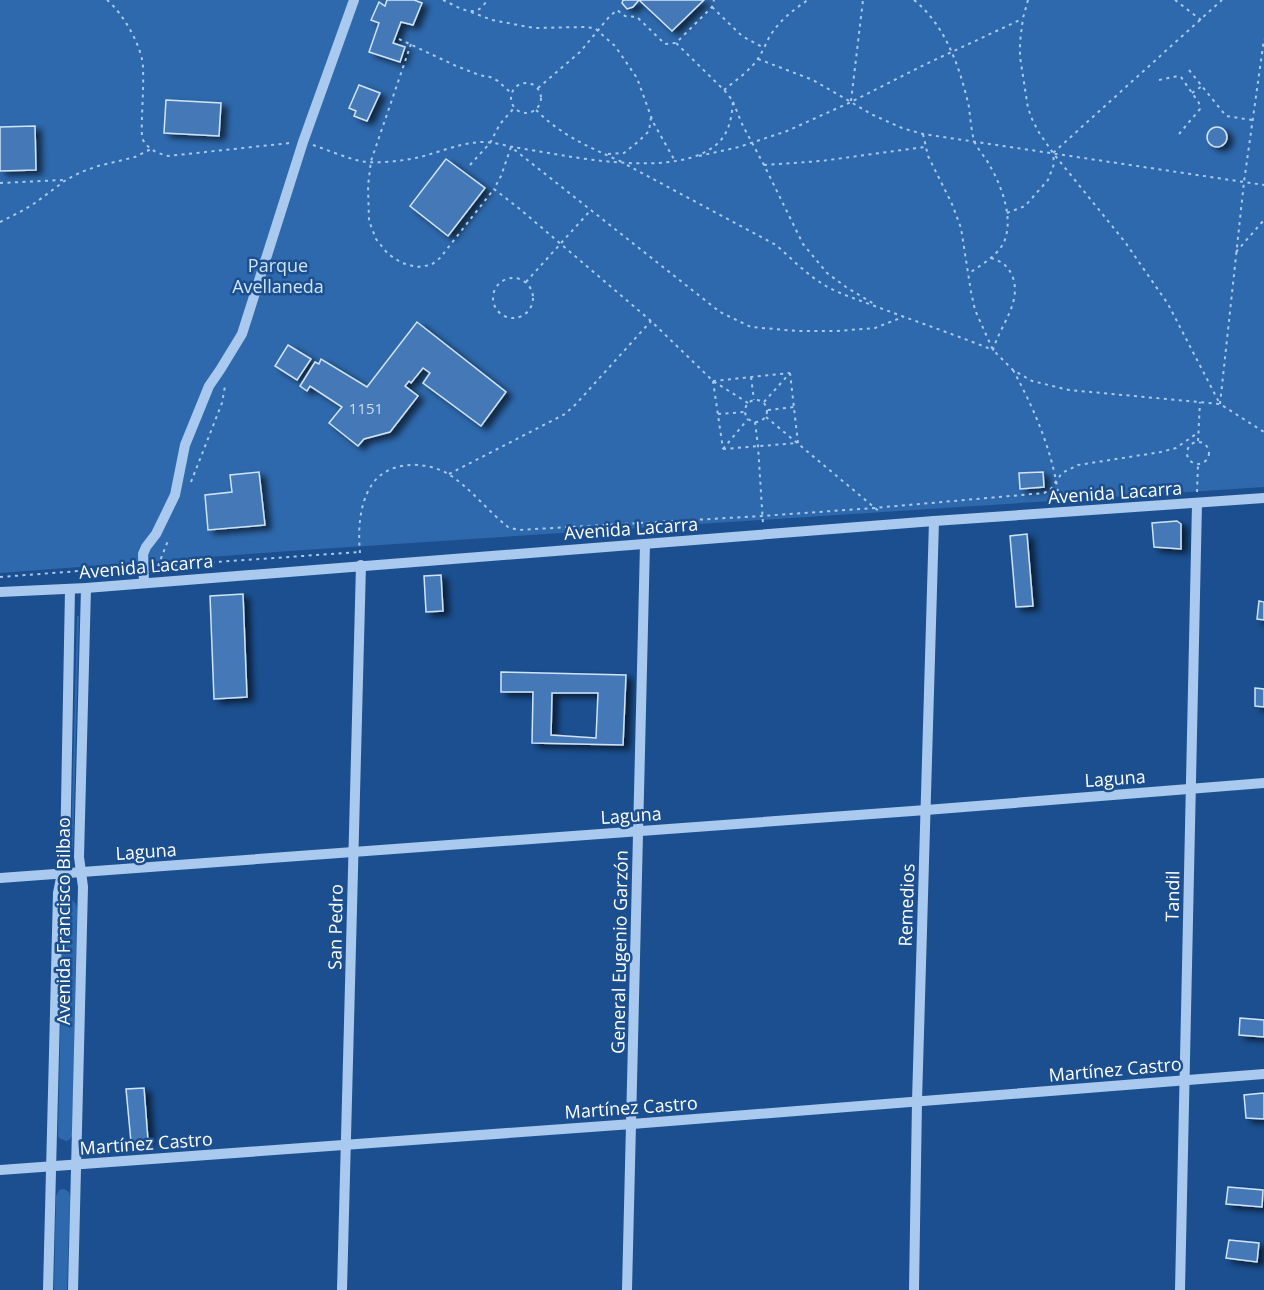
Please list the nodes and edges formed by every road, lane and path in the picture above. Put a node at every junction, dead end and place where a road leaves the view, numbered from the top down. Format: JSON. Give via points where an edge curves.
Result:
{"nodes":[{"id":1,"x":107,"y":0,"type":"edge"},
{"id":2,"x":354,"y":0,"type":"edge"},
{"id":3,"x":443,"y":0,"type":"edge"},
{"id":4,"x":487,"y":0,"type":"edge"},
{"id":5,"x":714,"y":0,"type":"edge"},
{"id":6,"x":808,"y":0,"type":"edge"},
{"id":7,"x":863,"y":0,"type":"edge"},
{"id":8,"x":914,"y":0,"type":"edge"},
{"id":9,"x":918,"y":0,"type":"edge"},
{"id":10,"x":1028,"y":0,"type":"edge"},
{"id":11,"x":1175,"y":0,"type":"edge"},
{"id":12,"x":1222,"y":0,"type":"edge"},
{"id":13,"x":712,"y":7,"type":"junction"},
{"id":14,"x":922,"y":7,"type":"junction"},
{"id":15,"x":471,"y":12,"type":"junction"},
{"id":16,"x":1023,"y":18,"type":"junction"},
{"id":17,"x":1201,"y":20,"type":"junction"},
{"id":18,"x":598,"y":31,"type":"junction"},
{"id":19,"x":399,"y":39,"type":"dead end"},
{"id":20,"x":1264,"y":39,"type":"edge"},
{"id":21,"x":676,"y":43,"type":"junction"},
{"id":22,"x":411,"y":44,"type":"junction"},
{"id":23,"x":764,"y":48,"type":"junction"},
{"id":24,"x":952,"y":52,"type":"junction"},
{"id":25,"x":758,"y":59,"type":"junction"},
{"id":26,"x":1189,"y":70,"type":"dead end"},
{"id":27,"x":1159,"y":80,"type":"dead end"},
{"id":28,"x":1202,"y":86,"type":"junction"},
{"id":29,"x":538,"y":88,"type":"junction"},
{"id":30,"x":724,"y":90,"type":"junction"},
{"id":31,"x":511,"y":93,"type":"junction"},
{"id":32,"x":1192,"y":93,"type":"junction"},
{"id":33,"x":733,"y":101,"type":"junction"},
{"id":34,"x":851,"y":102,"type":"junction"},
{"id":35,"x":514,"y":108,"type":"junction"},
{"id":36,"x":536,"y":110,"type":"junction"},
{"id":37,"x":651,"y":116,"type":"junction"},
{"id":38,"x":1252,"y":120,"type":"junction"},
{"id":39,"x":923,"y":134,"type":"junction"},
{"id":40,"x":1179,"y":134,"type":"dead end"},
{"id":41,"x":974,"y":141,"type":"junction"},
{"id":42,"x":303,"y":142,"type":"junction"},
{"id":43,"x":490,"y":143,"type":"junction"},
{"id":44,"x":752,"y":143,"type":"junction"},
{"id":45,"x":511,"y":147,"type":"junction"},
{"id":46,"x":926,"y":147,"type":"junction"},
{"id":47,"x":151,"y":149,"type":"junction"},
{"id":48,"x":1053,"y":153,"type":"junction"},
{"id":49,"x":605,"y":155,"type":"junction"},
{"id":50,"x":694,"y":157,"type":"junction"},
{"id":51,"x":371,"y":161,"type":"junction"},
{"id":52,"x":675,"y":161,"type":"junction"},
{"id":53,"x":626,"y":164,"type":"junction"},
{"id":54,"x":470,"y":165,"type":"dead end"},
{"id":55,"x":764,"y":165,"type":"junction"},
{"id":56,"x":66,"y":180,"type":"junction"},
{"id":57,"x":1244,"y":182,"type":"junction"},
{"id":58,"x":0,"y":183,"type":"edge"},
{"id":59,"x":1264,"y":185,"type":"edge"},
{"id":60,"x":494,"y":189,"type":"junction"},
{"id":61,"x":591,"y":210,"type":"junction"},
{"id":62,"x":1007,"y":213,"type":"junction"},
{"id":63,"x":1264,"y":220,"type":"edge"},
{"id":64,"x":0,"y":222,"type":"edge"},
{"id":65,"x":561,"y":244,"type":"junction"},
{"id":66,"x":1236,"y":252,"type":"junction"},
{"id":67,"x":991,"y":258,"type":"junction"},
{"id":68,"x":968,"y":274,"type":"junction"},
{"id":69,"x":526,"y":282,"type":"junction"},
{"id":70,"x":882,"y":309,"type":"junction"},
{"id":71,"x":903,"y":317,"type":"junction"},
{"id":72,"x":651,"y":321,"type":"junction"},
{"id":73,"x":993,"y":350,"type":"junction"},
{"id":74,"x":1013,"y":370,"type":"junction"},
{"id":75,"x":790,"y":373,"type":"junction"},
{"id":76,"x":751,"y":377,"type":"junction"},
{"id":77,"x":713,"y":381,"type":"junction"},
{"id":78,"x":754,"y":400,"type":"junction"},
{"id":79,"x":763,"y":402,"type":"junction"},
{"id":80,"x":1200,"y":402,"type":"junction"},
{"id":81,"x":748,"y":403,"type":"junction"},
{"id":82,"x":1220,"y":404,"type":"junction"},
{"id":83,"x":794,"y":407,"type":"junction"},
{"id":84,"x":768,"y":410,"type":"junction"},
{"id":85,"x":745,"y":412,"type":"junction"},
{"id":86,"x":718,"y":414,"type":"junction"},
{"id":87,"x":766,"y":417,"type":"junction"},
{"id":88,"x":748,"y":419,"type":"junction"},
{"id":89,"x":755,"y":422,"type":"junction"},
{"id":90,"x":1199,"y":432,"type":"junction"},
{"id":91,"x":1264,"y":432,"type":"edge"},
{"id":92,"x":1198,"y":442,"type":"junction"},
{"id":93,"x":798,"y":443,"type":"junction"},
{"id":94,"x":758,"y":446,"type":"junction"},
{"id":95,"x":723,"y":449,"type":"junction"},
{"id":96,"x":1198,"y":464,"type":"junction"},
{"id":97,"x":449,"y":474,"type":"junction"},
{"id":98,"x":1056,"y":480,"type":"junction"},
{"id":99,"x":1264,"y":498,"type":"edge"},
{"id":100,"x":1197,"y":503,"type":"junction"},
{"id":101,"x":874,"y":508,"type":"junction"},
{"id":102,"x":1060,"y":512,"type":"junction"},
{"id":103,"x":762,"y":516,"type":"junction"},
{"id":104,"x":934,"y":521,"type":"junction"},
{"id":105,"x":896,"y":524,"type":"junction"},
{"id":106,"x":764,"y":534,"type":"junction"},
{"id":107,"x":645,"y":544,"type":"junction"},
{"id":108,"x":360,"y":552,"type":"junction"},
{"id":109,"x":361,"y":565,"type":"junction"},
{"id":110,"x":143,"y":567,"type":"junction"},
{"id":111,"x":0,"y":577,"type":"edge"},
{"id":112,"x":144,"y":583,"type":"junction"},
{"id":113,"x":86,"y":588,"type":"junction"},
{"id":114,"x":70,"y":589,"type":"junction"},
{"id":115,"x":0,"y":592,"type":"edge"},
{"id":116,"x":1264,"y":783,"type":"edge"},
{"id":117,"x":1192,"y":789,"type":"junction"},
{"id":118,"x":926,"y":810,"type":"junction"},
{"id":119,"x":639,"y":831,"type":"junction"},
{"id":120,"x":353,"y":852,"type":"junction"},
{"id":121,"x":81,"y":872,"type":"junction"},
{"id":122,"x":62,"y":873,"type":"junction"},
{"id":123,"x":0,"y":878,"type":"edge"},
{"id":124,"x":1264,"y":1074,"type":"edge"},
{"id":125,"x":1184,"y":1080,"type":"junction"},
{"id":126,"x":917,"y":1101,"type":"junction"},
{"id":127,"x":632,"y":1124,"type":"junction"},
{"id":128,"x":347,"y":1144,"type":"junction"},
{"id":129,"x":76,"y":1165,"type":"junction"},
{"id":130,"x":51,"y":1167,"type":"junction"},
{"id":131,"x":0,"y":1170,"type":"edge"},
{"id":132,"x":48,"y":1290,"type":"edge"},
{"id":133,"x":73,"y":1290,"type":"edge"},
{"id":134,"x":342,"y":1290,"type":"edge"},
{"id":135,"x":627,"y":1290,"type":"edge"},
{"id":136,"x":914,"y":1290,"type":"edge"},
{"id":137,"x":1180,"y":1290,"type":"edge"}],
"edges":[{"from":1,"to":47,"type":"path","via":[[128,26],[144,66],[141,138]]},
{"from":2,"to":42,"type":"street"},
{"from":3,"to":15,"type":"path"},
{"from":4,"to":15,"type":"path","via":[[483,7]]},
{"from":5,"to":13,"type":"path"},
{"from":6,"to":23,"type":"path","via":[[778,24]]},
{"from":7,"to":34,"type":"path"},
{"from":8,"to":14,"type":"path"},
{"from":9,"to":14,"type":"path"},
{"from":10,"to":16,"type":"path"},
{"from":11,"to":17,"type":"path"},
{"from":12,"to":17,"type":"path"},
{"from":13,"to":21,"type":"path"},
{"from":13,"to":23,"type":"path","via":[[742,36]]},
{"from":14,"to":24,"type":"path","via":[[944,33]]},
{"from":15,"to":18,"type":"path","via":[[534,28],[583,27]]},
{"from":16,"to":24,"type":"path"},
{"from":16,"to":48,"type":"path","via":[[1020,57],[1028,108]]},
{"from":17,"to":48,"type":"path"},
{"from":18,"to":21,"type":"path","via":[[617,10],[637,17],[665,44]]},
{"from":18,"to":29,"type":"path"},
{"from":18,"to":37,"type":"path","via":[[631,67]]},
{"from":19,"to":22,"type":"path"},
{"from":20,"to":38,"type":"path"},
{"from":21,"to":30,"type":"path"},
{"from":22,"to":31,"type":"path","via":[[490,77]]},
{"from":22,"to":51,"type":"path"},
{"from":23,"to":25,"type":"path"},
{"from":24,"to":34,"type":"path"},
{"from":24,"to":41,"type":"path","via":[[968,103]]},
{"from":25,"to":30,"type":"path"},
{"from":25,"to":34,"type":"path","via":[[813,80]]},
{"from":26,"to":28,"type":"path"},
{"from":27,"to":32,"type":"path","via":[[1181,77]]},
{"from":28,"to":32,"type":"path"},
{"from":28,"to":38,"type":"path","via":[[1226,116]]},
{"from":29,"to":31,"type":"path","via":[[523,83]]},
{"from":29,"to":36,"type":"path","via":[[541,95]]},
{"from":30,"to":33,"type":"path"},
{"from":31,"to":35,"type":"path"},
{"from":32,"to":40,"type":"path","via":[[1200,109]]},
{"from":33,"to":44,"type":"path"},
{"from":33,"to":50,"type":"path","via":[[728,128],[721,140]]},
{"from":34,"to":39,"type":"path","via":[[902,128]]},
{"from":34,"to":44,"type":"path"},
{"from":35,"to":36,"type":"path","via":[[529,113]]},
{"from":35,"to":43,"type":"path"},
{"from":36,"to":49,"type":"path","via":[[566,135]]},
{"from":37,"to":49,"type":"path","via":[[649,131],[639,141],[624,153]]},
{"from":37,"to":52,"type":"path"},
{"from":38,"to":57,"type":"path"},
{"from":39,"to":41,"type":"path"},
{"from":39,"to":46,"type":"path"},
{"from":41,"to":48,"type":"path"},
{"from":41,"to":62,"type":"path","via":[[1002,192]]},
{"from":42,"to":47,"type":"path","via":[[168,156]]},
{"from":42,"to":51,"type":"path","via":[[359,161]]},
{"from":42,"to":110,"type":"street","via":[[242,334],[209,386],[185,445],[175,495],[146,547]]},
{"from":43,"to":45,"type":"path"},
{"from":43,"to":51,"type":"path","via":[[454,146],[416,158]]},
{"from":43,"to":54,"type":"path"},
{"from":44,"to":50,"type":"path"},
{"from":44,"to":55,"type":"path"},
{"from":45,"to":53,"type":"path"},
{"from":45,"to":60,"type":"path"},
{"from":45,"to":61,"type":"path"},
{"from":46,"to":55,"type":"path"},
{"from":46,"to":68,"type":"path","via":[[961,228]]},
{"from":47,"to":56,"type":"path"},
{"from":48,"to":57,"type":"path"},
{"from":48,"to":62,"type":"path","via":[[1048,180],[1025,206]]},
{"from":48,"to":82,"type":"path","via":[[1125,242],[1168,304]]},
{"from":49,"to":53,"type":"path"},
{"from":50,"to":52,"type":"path"},
{"from":51,"to":60,"type":"path","via":[[369,221],[376,239],[388,254],[417,267],[440,258]]},
{"from":52,"to":53,"type":"path"},
{"from":53,"to":70,"type":"path","via":[[776,245],[826,286]]},
{"from":55,"to":70,"type":"path","via":[[802,244],[827,273]]},
{"from":56,"to":58,"type":"path"},
{"from":56,"to":64,"type":"path"},
{"from":57,"to":59,"type":"path"},
{"from":57,"to":66,"type":"path"},
{"from":60,"to":65,"type":"path"},
{"from":61,"to":65,"type":"path"},
{"from":61,"to":71,"type":"path","via":[[720,312],[752,327],[837,331],[875,328]]},
{"from":62,"to":67,"type":"path","via":[[1006,236]]},
{"from":63,"to":66,"type":"path"},
{"from":65,"to":69,"type":"path"},
{"from":65,"to":72,"type":"path"},
{"from":66,"to":82,"type":"path"},
{"from":67,"to":68,"type":"path"},
{"from":67,"to":73,"type":"path","via":[[1008,267],[1015,289],[1014,301]]},
{"from":68,"to":73,"type":"path","via":[[975,310]]},
{"from":69,"to":69,"type":"path","via":[[513,278],[500,282],[493,294],[499,313],[511,318],[528,311],[532,293]]},
{"from":70,"to":71,"type":"path"},
{"from":71,"to":73,"type":"path"},
{"from":72,"to":77,"type":"path"},
{"from":72,"to":97,"type":"path","via":[[565,414]]},
{"from":73,"to":74,"type":"path"},
{"from":74,"to":80,"type":"path","via":[[1032,381],[1069,390]]},
{"from":74,"to":98,"type":"path","via":[[1046,443]]},
{"from":75,"to":76,"type":"path"},
{"from":75,"to":79,"type":"path"},
{"from":75,"to":83,"type":"path"},
{"from":76,"to":77,"type":"path"},
{"from":76,"to":78,"type":"path"},
{"from":77,"to":81,"type":"path"},
{"from":77,"to":86,"type":"path"},
{"from":78,"to":79,"type":"path"},
{"from":78,"to":81,"type":"path"},
{"from":79,"to":84,"type":"path"},
{"from":80,"to":82,"type":"path"},
{"from":80,"to":90,"type":"path"},
{"from":81,"to":85,"type":"path"},
{"from":82,"to":91,"type":"path"},
{"from":83,"to":84,"type":"path"},
{"from":83,"to":93,"type":"path"},
{"from":84,"to":87,"type":"path"},
{"from":85,"to":86,"type":"path"},
{"from":85,"to":88,"type":"path"},
{"from":86,"to":95,"type":"path"},
{"from":87,"to":89,"type":"path"},
{"from":87,"to":93,"type":"path"},
{"from":88,"to":89,"type":"path"},
{"from":88,"to":95,"type":"path"},
{"from":89,"to":94,"type":"path"},
{"from":90,"to":92,"type":"path"},
{"from":90,"to":98,"type":"path","via":[[1176,448],[1078,465]]},
{"from":92,"to":96,"type":"path","via":[[1191,444],[1186,453],[1189,460]]},
{"from":92,"to":96,"type":"path","via":[[1206,444],[1209,455],[1206,462]]},
{"from":93,"to":94,"type":"path"},
{"from":93,"to":101,"type":"path"},
{"from":94,"to":95,"type":"path"},
{"from":94,"to":103,"type":"path"},
{"from":96,"to":100,"type":"path"},
{"from":97,"to":103,"type":"path","via":[[508,527],[518,530]]},
{"from":97,"to":108,"type":"path","via":[[416,464],[384,473],[372,484],[361,514]]},
{"from":98,"to":101,"type":"path","via":[[1044,493]]},
{"from":98,"to":102,"type":"path"},
{"from":99,"to":100,"type":"street","name":"Avenida Lacarra"},
{"from":100,"to":102,"type":"street","name":"Avenida Lacarra"},
{"from":100,"to":117,"type":"street","name":"Tandil"},
{"from":101,"to":103,"type":"path"},
{"from":101,"to":105,"type":"path"},
{"from":102,"to":104,"type":"street","name":"Avenida Lacarra"},
{"from":103,"to":106,"type":"path"},
{"from":104,"to":105,"type":"street","name":"Avenida Lacarra"},
{"from":104,"to":118,"type":"street","name":"Remedios"},
{"from":105,"to":106,"type":"street","name":"Avenida Lacarra"},
{"from":106,"to":107,"type":"street","name":"Avenida Lacarra"},
{"from":107,"to":109,"type":"street","name":"Avenida Lacarra"},
{"from":107,"to":119,"type":"street","name":"General Eugenio Garzón"},
{"from":108,"to":109,"type":"path"},
{"from":108,"to":110,"type":"path"},
{"from":109,"to":112,"type":"street","name":"Avenida Lacarra"},
{"from":109,"to":120,"type":"street","name":"San Pedro"},
{"from":110,"to":111,"type":"path"},
{"from":110,"to":112,"type":"street"},
{"from":112,"to":113,"type":"street","name":"Avenida Lacarra"},
{"from":113,"to":114,"type":"street","name":"Avenida Lacarra"},
{"from":113,"to":121,"type":"street","name":"Avenida Francisco Bilbao"},
{"from":114,"to":115,"type":"street","name":"Avenida Lacarra"},
{"from":114,"to":122,"type":"street","name":"Avenida Francisco Bilbao"},
{"from":116,"to":117,"type":"street","name":"Laguna"},
{"from":117,"to":118,"type":"street","name":"Laguna"},
{"from":117,"to":125,"type":"street","name":"Tandil"},
{"from":118,"to":119,"type":"street","name":"Laguna"},
{"from":118,"to":126,"type":"street","name":"Remedios"},
{"from":119,"to":120,"type":"street","name":"Laguna"},
{"from":119,"to":127,"type":"street","name":"General Eugenio Garzón"},
{"from":120,"to":121,"type":"street","name":"Laguna"},
{"from":120,"to":128,"type":"street","name":"San Pedro"},
{"from":121,"to":122,"type":"street","name":"Laguna"},
{"from":121,"to":129,"type":"street","name":"Avenida Francisco Bilbao","via":[[84,887]]},
{"from":122,"to":123,"type":"street","name":"Laguna"},
{"from":122,"to":130,"type":"street","name":"Avenida Francisco Bilbao","via":[[58,893]]},
{"from":124,"to":125,"type":"street","name":"Martínez Castro"},
{"from":125,"to":126,"type":"street","name":"Martínez Castro"},
{"from":125,"to":137,"type":"street","name":"Tandil"},
{"from":126,"to":127,"type":"street","name":"Martínez Castro"},
{"from":126,"to":136,"type":"street","name":"Remedios"},
{"from":127,"to":128,"type":"street","name":"Martínez Castro"},
{"from":127,"to":135,"type":"street","name":"General Eugenio Garzón"},
{"from":128,"to":129,"type":"street","name":"Martínez Castro"},
{"from":128,"to":134,"type":"street","name":"San Pedro"},
{"from":129,"to":130,"type":"street","name":"Martínez Castro"},
{"from":129,"to":133,"type":"street","name":"Avenida Francisco Bilbao"},
{"from":130,"to":131,"type":"street","name":"Martínez Castro"},
{"from":130,"to":132,"type":"street","name":"Avenida Francisco Bilbao"}]}
